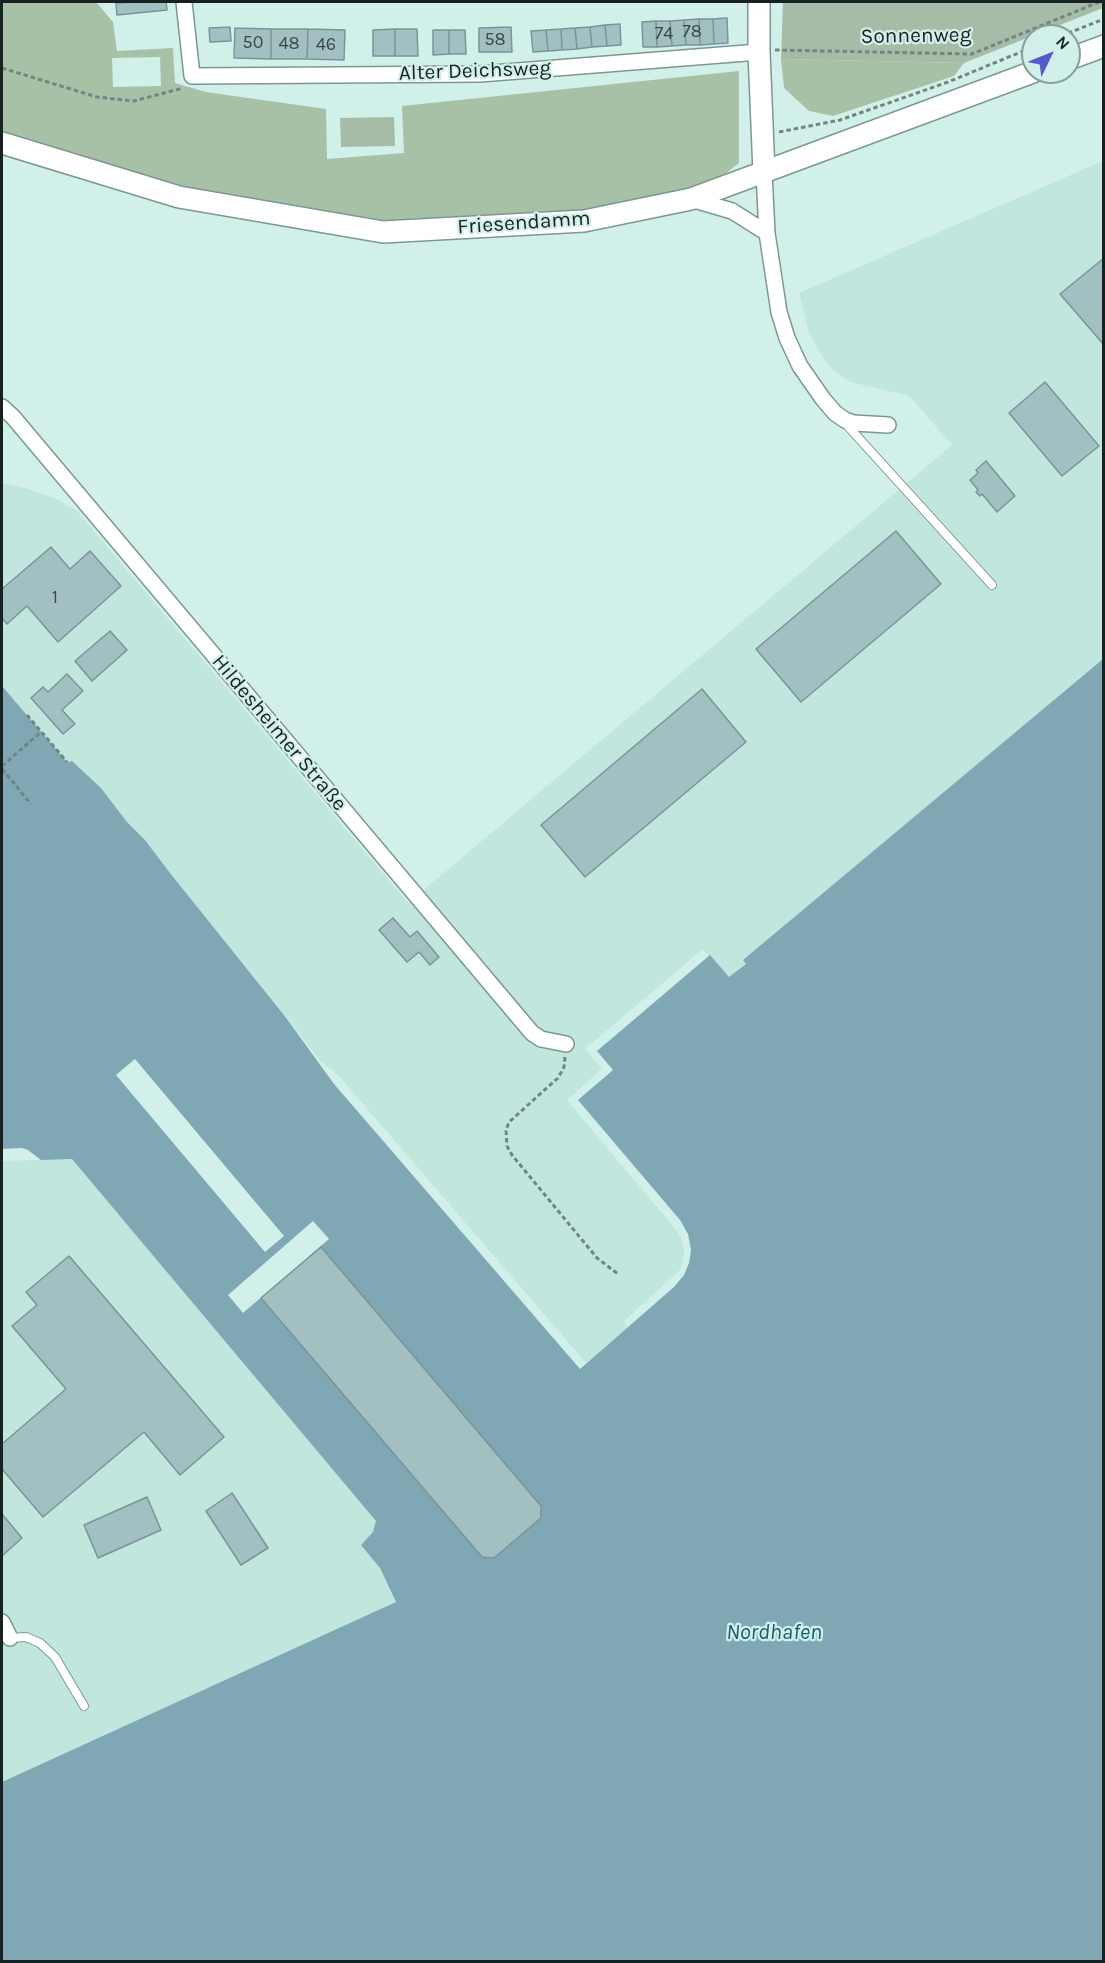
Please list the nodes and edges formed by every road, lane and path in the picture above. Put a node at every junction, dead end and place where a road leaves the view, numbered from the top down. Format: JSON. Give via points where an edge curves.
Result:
{"nodes":[{"id":1,"x":184,"y":2,"type":"edge"},
{"id":2,"x":759,"y":2,"type":"edge"},
{"id":3,"x":1099,"y":2,"type":"edge"},
{"id":4,"x":1104,"y":19,"type":"edge"},
{"id":5,"x":1081,"y":28,"type":"edge"},
{"id":6,"x":1104,"y":46,"type":"edge"},
{"id":7,"x":759,"y":52,"type":"junction"},
{"id":8,"x":1021,"y":52,"type":"edge"},
{"id":9,"x":1081,"y":55,"type":"edge"},
{"id":10,"x":2,"y":68,"type":"edge"},
{"id":11,"x":192,"y":76,"type":"junction"},
{"id":12,"x":1021,"y":77,"type":"edge"},
{"id":13,"x":761,"y":135,"type":"junction"},
{"id":14,"x":2,"y":143,"type":"edge"},
{"id":15,"x":764,"y":173,"type":"junction"},
{"id":16,"x":691,"y":199,"type":"junction"},
{"id":17,"x":767,"y":234,"type":"junction"},
{"id":18,"x":2,"y":406,"type":"edge"},
{"id":19,"x":836,"y":413,"type":"junction"},
{"id":20,"x":888,"y":425,"type":"dead end"},
{"id":21,"x":992,"y":585,"type":"dead end"},
{"id":22,"x":27,"y":715,"type":"dead end"},
{"id":23,"x":41,"y":732,"type":"junction"},
{"id":24,"x":67,"y":762,"type":"dead end"},
{"id":25,"x":2,"y":768,"type":"edge"},
{"id":26,"x":31,"y":804,"type":"dead end"},
{"id":27,"x":566,"y":1044,"type":"joint"},
{"id":28,"x":618,"y":1274,"type":"dead end"},
{"id":29,"x":2,"y":1622,"type":"edge"},
{"id":30,"x":10,"y":1638,"type":"joint"},
{"id":31,"x":84,"y":1706,"type":"dead end"}],
"edges":[{"from":1,"to":11,"type":"street"},
{"from":2,"to":7,"type":"main road"},
{"from":3,"to":7,"type":"path","name":"Sonnenweg","via":[[972,54]]},
{"from":4,"to":5,"type":"path"},
{"from":6,"to":9,"type":"main road"},
{"from":7,"to":11,"type":"street","name":"Alter Deichsweg","via":[[480,74]]},
{"from":7,"to":13,"type":"main road"},
{"from":8,"to":13,"type":"path","via":[[840,120]]},
{"from":10,"to":11,"type":"path","via":[[97,97],[134,101],[182,88]]},
{"from":12,"to":15,"type":"main road","name":"Friesendamm"},
{"from":13,"to":15,"type":"main road"},
{"from":14,"to":16,"type":"main road","name":"Friesendamm","via":[[179,197],[383,232],[584,221]]},
{"from":15,"to":16,"type":"main road","name":"Friesendamm"},
{"from":15,"to":17,"type":"street"},
{"from":16,"to":17,"type":"street","via":[[732,211]]},
{"from":17,"to":19,"type":"street","via":[[778,312],[787,338],[810,381]]},
{"from":18,"to":27,"type":"street","name":"Hildesheimer Straße","via":[[532,1033]]},
{"from":19,"to":20,"type":"street","via":[[854,423]]},
{"from":19,"to":21,"type":"lane"},
{"from":22,"to":23,"type":"path"},
{"from":23,"to":24,"type":"path"},
{"from":23,"to":25,"type":"path"},
{"from":25,"to":26,"type":"path"},
{"from":27,"to":28,"type":"path","via":[[562,1072],[509,1122],[507,1146],[597,1258]]},
{"from":29,"to":30,"type":"street"},
{"from":30,"to":31,"type":"lane","via":[[40,1643],[55,1657]]}]}
